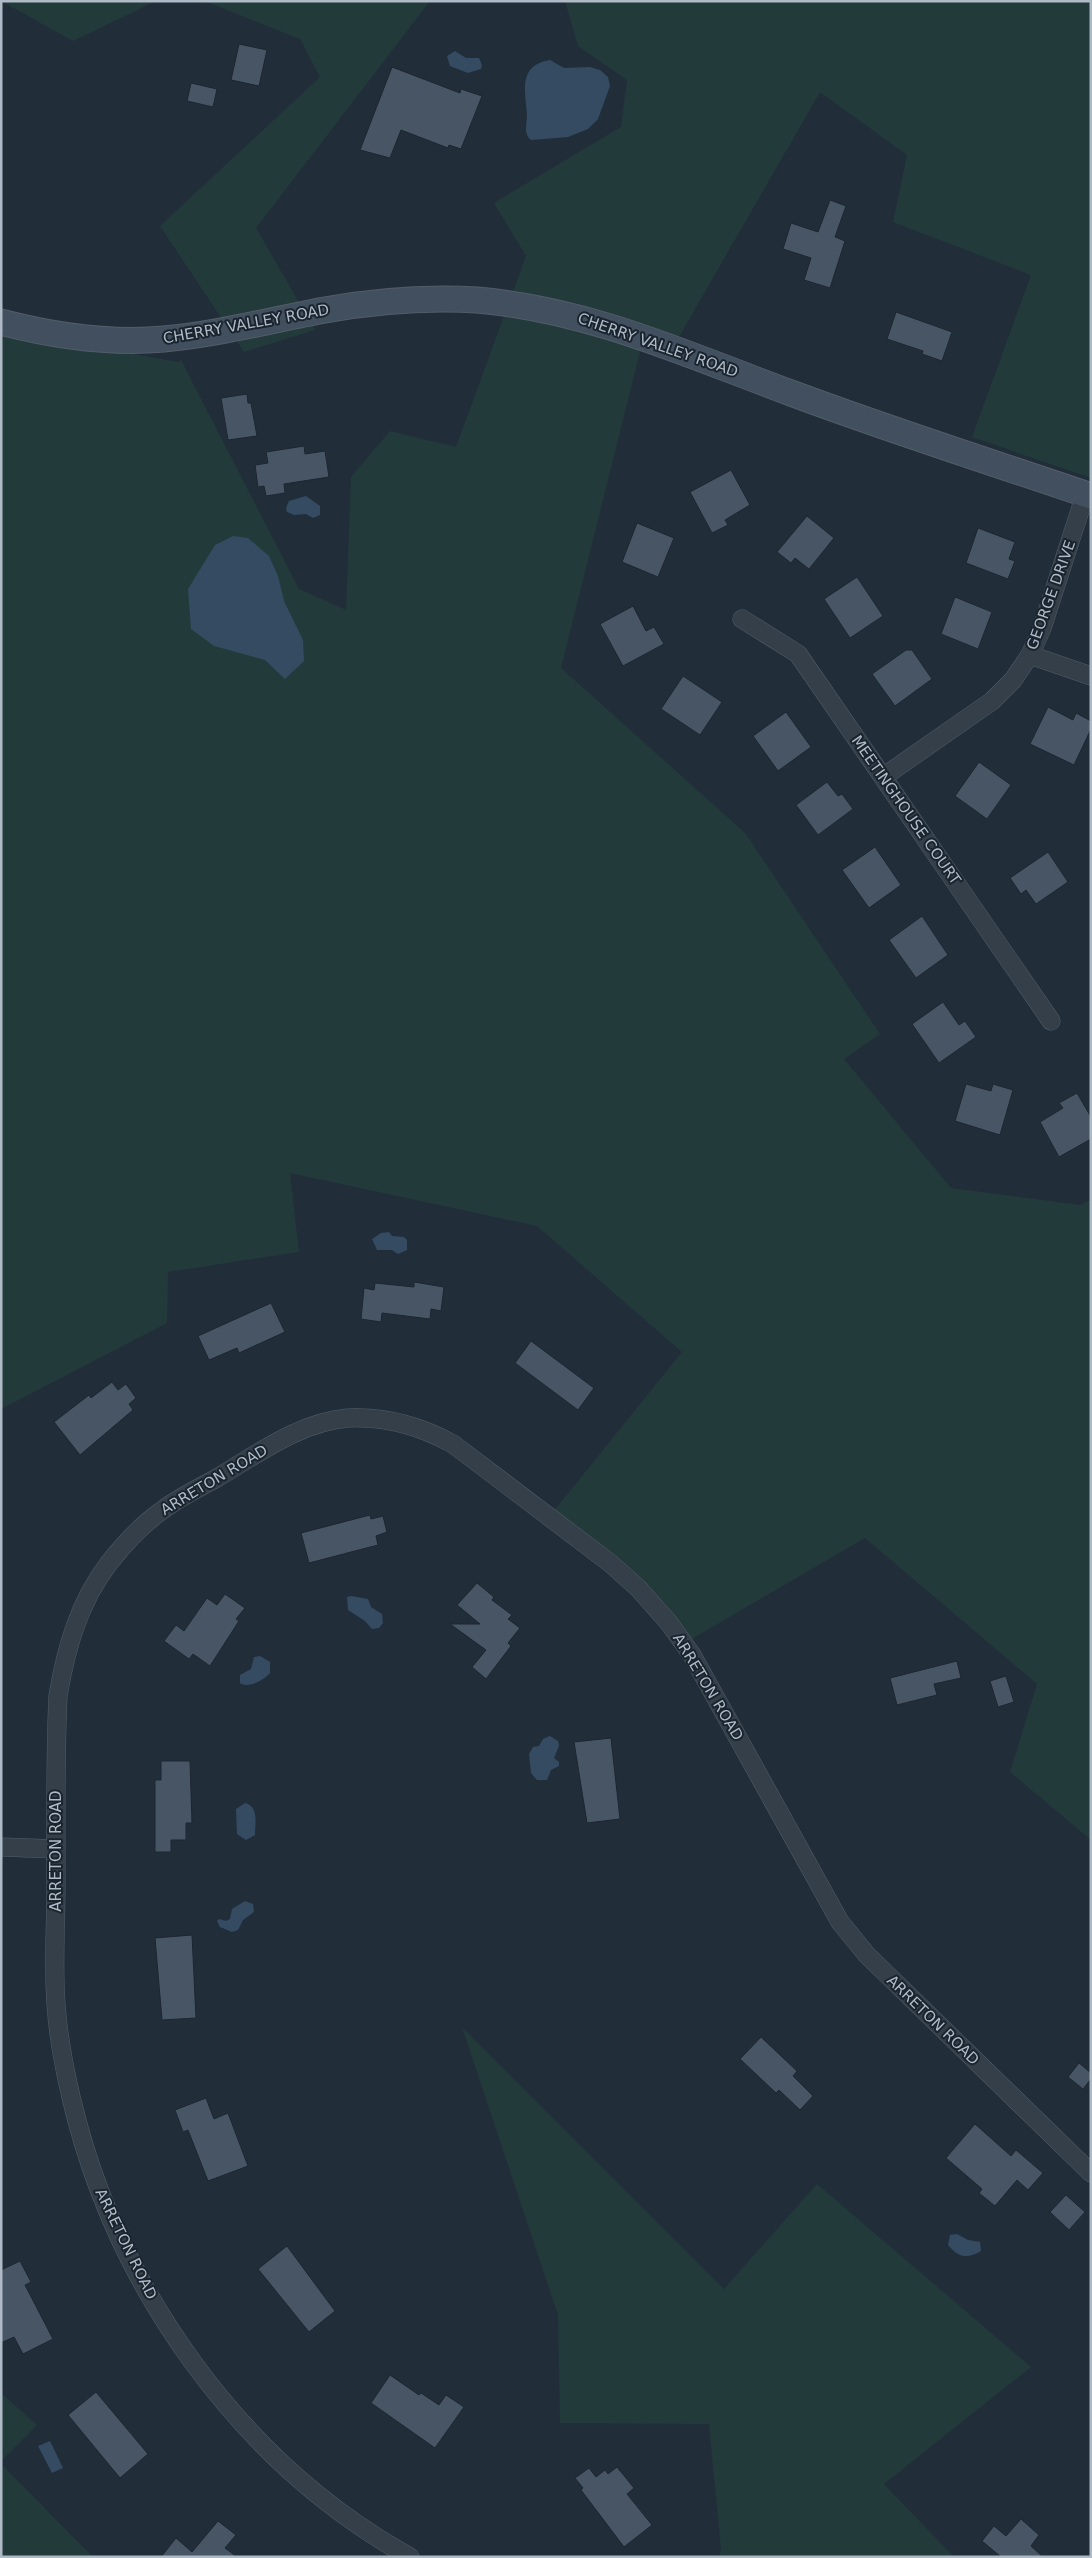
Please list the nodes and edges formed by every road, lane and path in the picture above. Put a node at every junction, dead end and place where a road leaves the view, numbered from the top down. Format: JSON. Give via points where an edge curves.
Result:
{"nodes":[{"id":1,"x":1,"y":322,"type":"edge"},
{"id":2,"x":1088,"y":495,"type":"edge"},
{"id":3,"x":742,"y":619,"type":"dead end"},
{"id":4,"x":1030,"y":655,"type":"junction"},
{"id":5,"x":1091,"y":676,"type":"edge"},
{"id":6,"x":883,"y":777,"type":"junction"},
{"id":7,"x":1051,"y":1021,"type":"dead end"},
{"id":8,"x":1,"y":1847,"type":"edge"},
{"id":9,"x":56,"y":1849,"type":"junction"},
{"id":10,"x":1091,"y":2173,"type":"edge"},
{"id":11,"x":410,"y":2557,"type":"edge"}],
"edges":[{"from":1,"to":2,"type":"street","name":"CHERRY VALLEY ROAD","via":[[85,339],[133,340],[198,335],[324,310],[387,302],[454,299],[528,306],[562,312],[627,331],[861,419]]},
{"from":2,"to":4,"type":"street","name":"GEORGE DRIVE"},
{"from":3,"to":6,"type":"street","name":"MEETINGHOUSE COURT","via":[[798,654]]},
{"from":4,"to":5,"type":"street"},
{"from":4,"to":6,"type":"street","name":"GEORGE DRIVE","via":[[1013,680],[992,701]]},
{"from":6,"to":7,"type":"street","name":"MEETINGHOUSE COURT"},
{"from":8,"to":9,"type":"street"},
{"from":9,"to":10,"type":"street","name":"ARRETON ROAD","via":[[58,1696],[64,1659],[77,1620],[108,1564],[160,1511],[290,1435],[347,1418],[401,1422],[453,1444],[610,1563],[639,1589],[692,1655],[840,1922],[867,1955]]},
{"from":9,"to":11,"type":"street","name":"ARRETON ROAD","via":[[56,2004],[64,2066],[78,2128],[94,2175],[134,2268],[174,2336],[233,2412],[276,2457],[314,2490]]}]}
